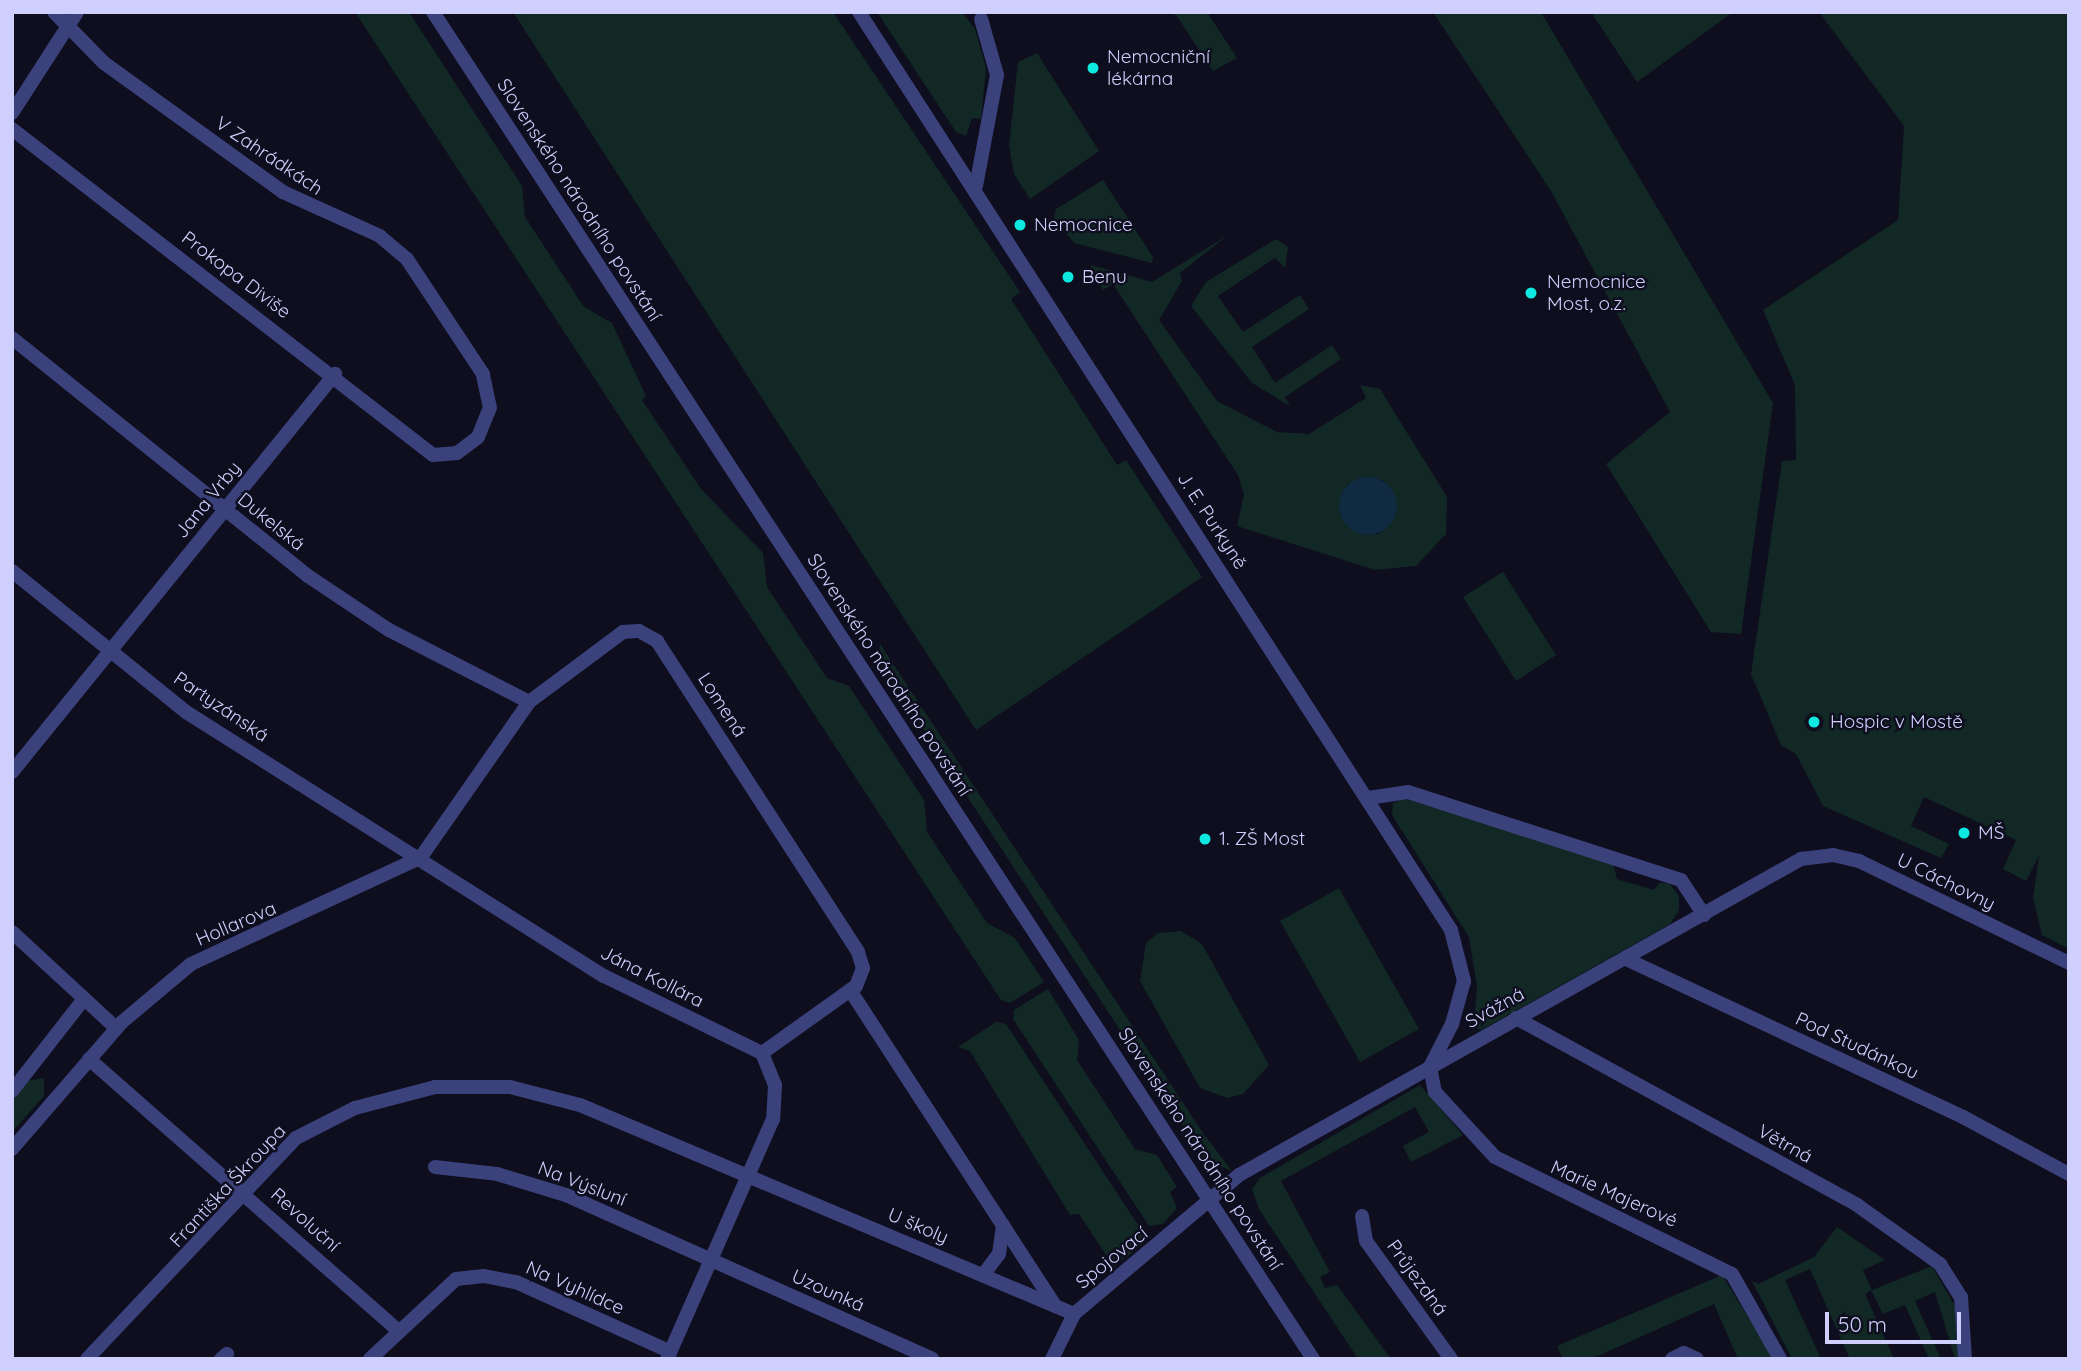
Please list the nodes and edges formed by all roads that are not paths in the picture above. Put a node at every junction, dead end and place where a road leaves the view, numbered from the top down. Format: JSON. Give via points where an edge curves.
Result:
{"nodes":[{"id":1,"x":54,"y":12,"type":"edge"},
{"id":2,"x":433,"y":12,"type":"edge"},
{"id":3,"x":859,"y":12,"type":"edge"},
{"id":4,"x":73,"y":18,"type":"edge"},
{"id":5,"x":981,"y":19,"type":"dead end"},
{"id":6,"x":12,"y":113,"type":"edge"},
{"id":7,"x":12,"y":129,"type":"edge"},
{"id":8,"x":976,"y":186,"type":"junction"},
{"id":9,"x":12,"y":338,"type":"edge"},
{"id":10,"x":335,"y":374,"type":"junction"},
{"id":11,"x":433,"y":455,"type":"joint"},
{"id":12,"x":225,"y":509,"type":"junction"},
{"id":13,"x":12,"y":571,"type":"edge"},
{"id":14,"x":110,"y":649,"type":"junction"},
{"id":15,"x":529,"y":702,"type":"junction"},
{"id":16,"x":12,"y":772,"type":"edge"},
{"id":17,"x":1367,"y":799,"type":"junction"},
{"id":18,"x":421,"y":857,"type":"junction"},
{"id":19,"x":1801,"y":859,"type":"joint"},
{"id":20,"x":1704,"y":915,"type":"junction"},
{"id":21,"x":12,"y":932,"type":"edge"},
{"id":22,"x":1626,"y":959,"type":"junction"},
{"id":23,"x":2069,"y":963,"type":"edge"},
{"id":24,"x":849,"y":990,"type":"junction"},
{"id":25,"x":84,"y":999,"type":"junction"},
{"id":26,"x":1516,"y":1018,"type":"junction"},
{"id":27,"x":116,"y":1028,"type":"junction"},
{"id":28,"x":762,"y":1053,"type":"junction"},
{"id":29,"x":89,"y":1059,"type":"junction"},
{"id":30,"x":1430,"y":1066,"type":"junction"},
{"id":31,"x":12,"y":1091,"type":"edge"},
{"id":32,"x":12,"y":1149,"type":"edge"},
{"id":33,"x":435,"y":1167,"type":"dead end"},
{"id":34,"x":747,"y":1174,"type":"junction"},
{"id":35,"x":2069,"y":1174,"type":"edge"},
{"id":36,"x":248,"y":1195,"type":"junction"},
{"id":37,"x":1213,"y":1200,"type":"junction"},
{"id":38,"x":1362,"y":1216,"type":"dead end"},
{"id":39,"x":1003,"y":1225,"type":"junction"},
{"id":40,"x":708,"y":1258,"type":"junction"},
{"id":41,"x":983,"y":1275,"type":"junction"},
{"id":42,"x":1056,"y":1307,"type":"junction"},
{"id":43,"x":1074,"y":1314,"type":"junction"},
{"id":44,"x":397,"y":1331,"type":"junction"},
{"id":45,"x":668,"y":1355,"type":"edge"},
{"id":46,"x":87,"y":1359,"type":"edge"},
{"id":47,"x":370,"y":1359,"type":"edge"},
{"id":48,"x":932,"y":1359,"type":"edge"},
{"id":49,"x":1052,"y":1359,"type":"edge"},
{"id":50,"x":1313,"y":1359,"type":"edge"},
{"id":51,"x":1451,"y":1359,"type":"edge"},
{"id":52,"x":1671,"y":1359,"type":"edge"},
{"id":53,"x":1696,"y":1359,"type":"edge"},
{"id":54,"x":1780,"y":1359,"type":"edge"},
{"id":55,"x":1965,"y":1359,"type":"edge"}],
"edges":[{"from":1,"to":4,"type":"street","name":"V Zahrádkách"},
{"from":2,"to":37,"type":"street","name":"Slovenského národního povstání","via":[[911,748]]},
{"from":3,"to":8,"type":"street","name":"J. E. Purkyně"},
{"from":4,"to":6,"type":"street"},
{"from":4,"to":11,"type":"street","name":"V Zahrádkách","via":[[104,62],[283,192],[380,236],[407,259],[483,374],[490,408],[478,437],[457,453]]},
{"from":5,"to":8,"type":"street","via":[[997,75]]},
{"from":7,"to":10,"type":"street","name":"Prokopa Diviše"},
{"from":8,"to":17,"type":"street","name":"J. E. Purkyně","via":[[1036,290]]},
{"from":9,"to":12,"type":"street","name":"Dukelská"},
{"from":10,"to":11,"type":"street","name":"Prokopa Diviše"},
{"from":10,"to":12,"type":"street","name":"Jana Vrby"},
{"from":12,"to":14,"type":"street","name":"Jana Vrby"},
{"from":12,"to":15,"type":"street","name":"Dukelská","via":[[389,630]]},
{"from":13,"to":14,"type":"street","name":"Partyzánská"},
{"from":14,"to":16,"type":"street","name":"Jana Vrby"},
{"from":14,"to":18,"type":"street","name":"Partyzánská","via":[[186,712]]},
{"from":15,"to":18,"type":"street","name":"Lomená"},
{"from":15,"to":24,"type":"street","name":"Lomená","via":[[623,632],[639,631],[657,641],[858,952],[863,968]]},
{"from":17,"to":20,"type":"street","via":[[1408,792],[1681,880]]},
{"from":17,"to":30,"type":"street","name":"J. E. Purkyně","via":[[1451,930],[1464,981],[1452,1024]]},
{"from":18,"to":27,"type":"street","name":"Hollarova","via":[[191,964]]},
{"from":18,"to":28,"type":"street","name":"Jána Kollára","via":[[604,976]]},
{"from":19,"to":20,"type":"street","name":"Svážná"},
{"from":19,"to":23,"type":"street","name":"U Cáchovny","via":[[1833,855],[1859,862]]},
{"from":20,"to":22,"type":"street","name":"Svážná"},
{"from":21,"to":25,"type":"street"},
{"from":22,"to":26,"type":"street","name":"Svážná"},
{"from":22,"to":35,"type":"street","name":"Pod Studánkou","via":[[1963,1117]]},
{"from":24,"to":28,"type":"street"},
{"from":24,"to":39,"type":"street"},
{"from":25,"to":27,"type":"street"},
{"from":25,"to":31,"type":"street"},
{"from":26,"to":30,"type":"street","name":"Svážná"},
{"from":26,"to":55,"type":"street","name":"Větrná","via":[[1857,1205],[1940,1264],[1961,1297]]},
{"from":27,"to":29,"type":"street","name":"Hollarova"},
{"from":28,"to":34,"type":"street","via":[[775,1085],[773,1119]]},
{"from":29,"to":32,"type":"street","name":"Hollarova"},
{"from":29,"to":36,"type":"street","name":"Revoluční"},
{"from":30,"to":37,"type":"street","name":"Svážná","via":[[1239,1175]]},
{"from":30,"to":54,"type":"street","name":"Marie Majerové","via":[[1435,1092],[1495,1157],[1732,1274]]},
{"from":33,"to":40,"type":"street","name":"Na Výsluní","via":[[498,1174],[566,1195]]},
{"from":34,"to":36,"type":"street","name":"Františka Škroupa","via":[[580,1105],[510,1087],[435,1087],[355,1108],[296,1138]]},
{"from":34,"to":40,"type":"street"},
{"from":34,"to":41,"type":"street","name":"U školy"},
{"from":36,"to":44,"type":"street","name":"Revoluční"},
{"from":36,"to":46,"type":"street","name":"Františka Škroupa"},
{"from":37,"to":43,"type":"street","name":"Spojovací"},
{"from":37,"to":50,"type":"street","name":"Slovenského národního povstání"},
{"from":38,"to":51,"type":"street","name":"Průjezdná","via":[[1366,1241]]},
{"from":39,"to":41,"type":"street","via":[[999,1254]]},
{"from":39,"to":42,"type":"street"},
{"from":40,"to":45,"type":"street"},
{"from":40,"to":48,"type":"street","name":"Uzounká"},
{"from":41,"to":42,"type":"street","name":"U školy"},
{"from":42,"to":43,"type":"street","name":"U školy"},
{"from":43,"to":49,"type":"street","name":"Spojovací"},
{"from":44,"to":45,"type":"street","name":"Na Vyhlídce","via":[[456,1279],[484,1276],[516,1282]]},
{"from":44,"to":47,"type":"street","name":"Na Vyhlídce"},
{"from":52,"to":53,"type":"street","via":[[1684,1353]]}]}
